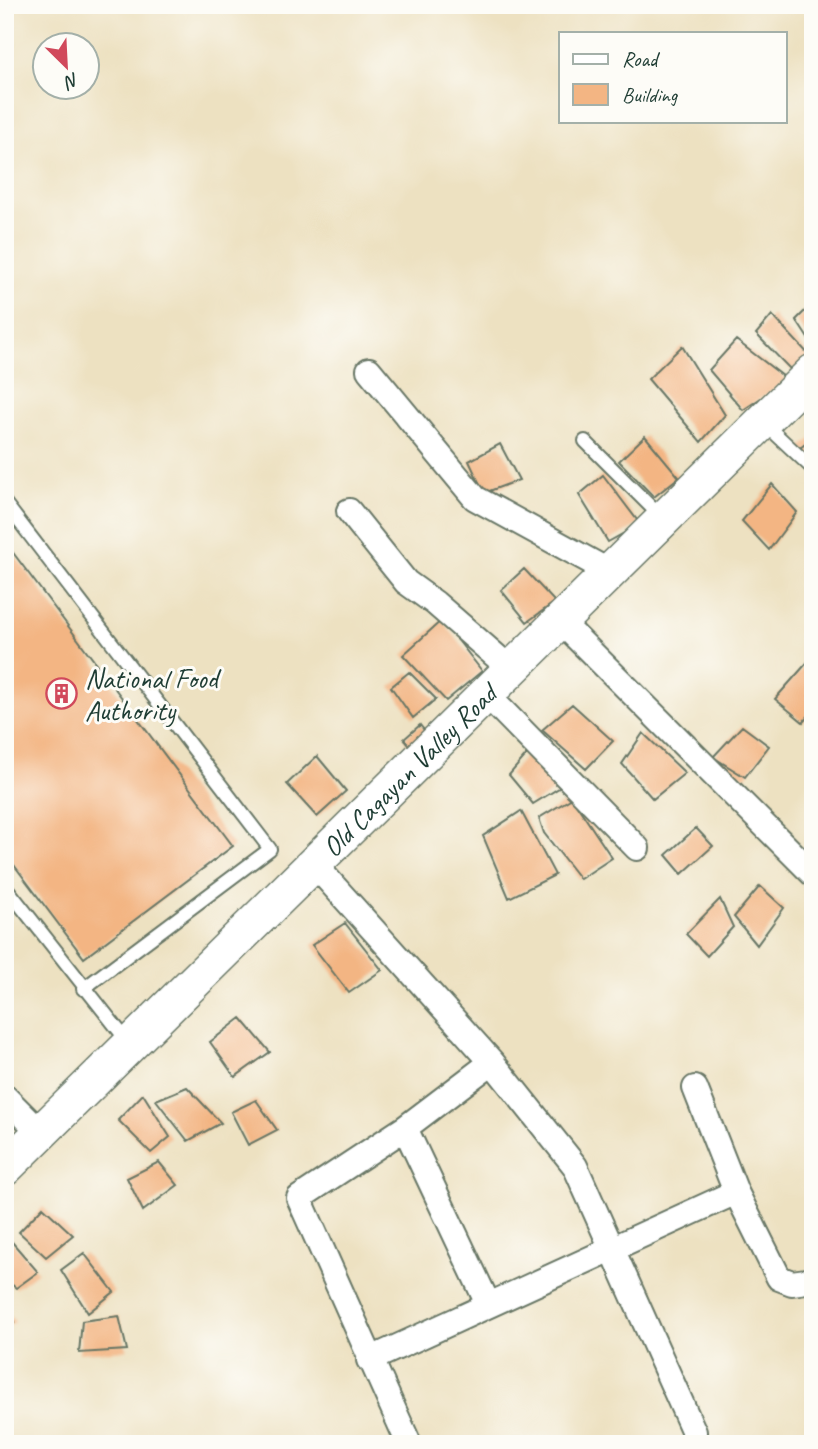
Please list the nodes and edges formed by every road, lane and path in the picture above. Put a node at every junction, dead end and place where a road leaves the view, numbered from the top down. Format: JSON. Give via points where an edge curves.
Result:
{"nodes":[{"id":1,"x":369,"y":370,"type":"dead end"},
{"id":2,"x":813,"y":372,"type":"edge"},
{"id":3,"x":762,"y":421,"type":"junction"},
{"id":4,"x":585,"y":441,"type":"dead end"},
{"id":5,"x":813,"y":469,"type":"edge"},
{"id":6,"x":5,"y":503,"type":"edge"},
{"id":7,"x":349,"y":511,"type":"dead end"},
{"id":8,"x":663,"y":519,"type":"junction"},
{"id":9,"x":610,"y":572,"type":"junction"},
{"id":10,"x":561,"y":622,"type":"junction"},
{"id":11,"x":513,"y":671,"type":"junction"},
{"id":12,"x":488,"y":696,"type":"junction"},
{"id":13,"x":637,"y":848,"type":"dead end"},
{"id":14,"x":314,"y":864,"type":"junction"},
{"id":15,"x":813,"y":874,"type":"edge"},
{"id":16,"x":5,"y":886,"type":"edge"},
{"id":17,"x":83,"y":989,"type":"junction"},
{"id":18,"x":131,"y":1045,"type":"junction"},
{"id":19,"x":492,"y":1062,"type":"junction"},
{"id":20,"x":695,"y":1088,"type":"dead end"},
{"id":21,"x":5,"y":1097,"type":"edge"},
{"id":22,"x":405,"y":1128,"type":"junction"},
{"id":23,"x":41,"y":1133,"type":"junction"},
{"id":24,"x":5,"y":1168,"type":"edge"},
{"id":25,"x":736,"y":1192,"type":"junction"},
{"id":26,"x":612,"y":1250,"type":"junction"},
{"id":27,"x":813,"y":1280,"type":"edge"},
{"id":28,"x":488,"y":1304,"type":"junction"},
{"id":29,"x":369,"y":1360,"type":"junction"},
{"id":30,"x":694,"y":1432,"type":"dead end"},
{"id":31,"x":409,"y":1444,"type":"edge"}],
"edges":[{"from":1,"to":9,"type":"street","via":[[475,498]]},
{"from":2,"to":3,"type":"main road","name":"Old Cagayan Valley Road"},
{"from":3,"to":5,"type":"lane"},
{"from":3,"to":8,"type":"main road","name":"Old Cagayan Valley Road"},
{"from":4,"to":8,"type":"lane"},
{"from":6,"to":17,"type":"lane","via":[[270,849]]},
{"from":7,"to":11,"type":"street","via":[[406,582]]},
{"from":8,"to":9,"type":"main road","name":"Old Cagayan Valley Road"},
{"from":9,"to":10,"type":"main road","name":"Old Cagayan Valley Road"},
{"from":10,"to":11,"type":"main road","name":"Old Cagayan Valley Road"},
{"from":10,"to":15,"type":"street"},
{"from":11,"to":12,"type":"main road","name":"Old Cagayan Valley Road"},
{"from":12,"to":13,"type":"street"},
{"from":12,"to":14,"type":"main road","name":"Old Cagayan Valley Road"},
{"from":14,"to":18,"type":"main road","name":"Old Cagayan Valley Road"},
{"from":14,"to":19,"type":"street"},
{"from":16,"to":17,"type":"lane"},
{"from":17,"to":18,"type":"lane"},
{"from":18,"to":23,"type":"main road","name":"Old Cagayan Valley Road"},
{"from":19,"to":22,"type":"street"},
{"from":19,"to":26,"type":"street","via":[[575,1166]]},
{"from":20,"to":25,"type":"street"},
{"from":21,"to":23,"type":"street"},
{"from":22,"to":28,"type":"street"},
{"from":22,"to":29,"type":"street","via":[[299,1198]]},
{"from":23,"to":24,"type":"main road","name":"Old Cagayan Valley Road"},
{"from":25,"to":26,"type":"street"},
{"from":25,"to":27,"type":"street","via":[[779,1278],[792,1283]]},
{"from":26,"to":28,"type":"street"},
{"from":26,"to":30,"type":"street"},
{"from":28,"to":29,"type":"street"},
{"from":29,"to":31,"type":"street"}]}
